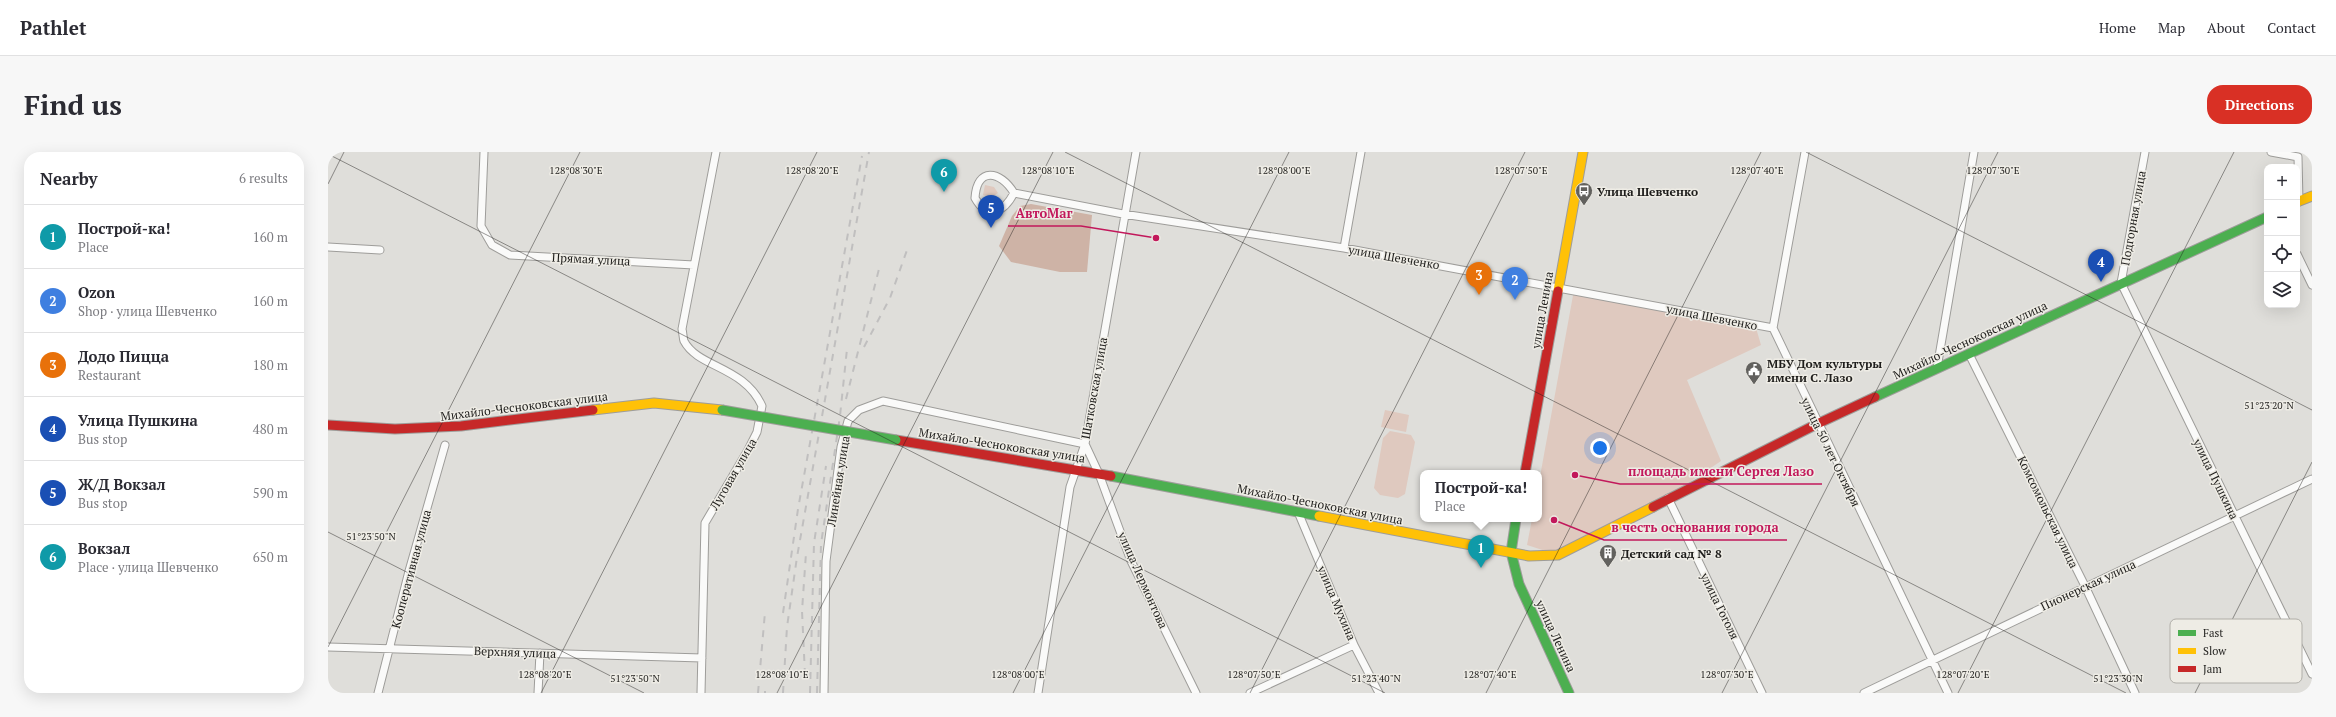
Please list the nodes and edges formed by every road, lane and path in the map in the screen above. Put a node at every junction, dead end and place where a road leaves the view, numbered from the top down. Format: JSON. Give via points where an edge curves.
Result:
{"nodes":[{"id":1,"x":484,"y":152,"type":"edge"},
{"id":2,"x":716,"y":152,"type":"edge"},
{"id":3,"x":1136,"y":152,"type":"edge"},
{"id":4,"x":1361,"y":152,"type":"edge"},
{"id":5,"x":1583,"y":152,"type":"edge"},
{"id":6,"x":1805,"y":152,"type":"edge"},
{"id":7,"x":1974,"y":152,"type":"edge"},
{"id":8,"x":2145,"y":152,"type":"edge"},
{"id":9,"x":2271,"y":152,"type":"edge"},
{"id":10,"x":2299,"y":154,"type":"edge"},
{"id":11,"x":1014,"y":193,"type":"junction"},
{"id":12,"x":2312,"y":196,"type":"edge"},
{"id":13,"x":2298,"y":200,"type":"edge"},
{"id":14,"x":2300,"y":201,"type":"edge"},
{"id":15,"x":1124,"y":214,"type":"junction"},
{"id":16,"x":2264,"y":218,"type":"edge"},
{"id":17,"x":328,"y":248,"type":"edge"},
{"id":18,"x":1344,"y":248,"type":"junction"},
{"id":19,"x":380,"y":250,"type":"dead end"},
{"id":20,"x":2300,"y":260,"type":"edge"},
{"id":21,"x":694,"y":265,"type":"junction"},
{"id":22,"x":2121,"y":283,"type":"junction"},
{"id":23,"x":2312,"y":286,"type":"edge"},
{"id":24,"x":1558,"y":288,"type":"junction"},
{"id":25,"x":1773,"y":328,"type":"junction"},
{"id":26,"x":1969,"y":354,"type":"junction"},
{"id":27,"x":1937,"y":368,"type":"junction"},
{"id":28,"x":1817,"y":424,"type":"junction"},
{"id":29,"x":328,"y":425,"type":"edge"},
{"id":30,"x":1085,"y":444,"type":"junction"},
{"id":31,"x":445,"y":445,"type":"dead end"},
{"id":32,"x":1077,"y":469,"type":"junction"},
{"id":33,"x":1526,"y":470,"type":"edge"},
{"id":34,"x":1099,"y":474,"type":"junction"},
{"id":35,"x":2312,"y":479,"type":"edge"},
{"id":36,"x":1668,"y":498,"type":"junction"},
{"id":37,"x":1298,"y":512,"type":"junction"},
{"id":38,"x":2235,"y":517,"type":"junction"},
{"id":39,"x":1516,"y":522,"type":"edge"},
{"id":40,"x":1511,"y":552,"type":"junction"},
{"id":41,"x":2085,"y":586,"type":"junction"},
{"id":42,"x":2285,"y":619,"type":"edge"},
{"id":43,"x":1354,"y":644,"type":"junction"},
{"id":44,"x":328,"y":647,"type":"edge"},
{"id":45,"x":390,"y":647,"type":"junction"},
{"id":46,"x":540,"y":653,"type":"junction"},
{"id":47,"x":2302,"y":654,"type":"edge"},
{"id":48,"x":702,"y":658,"type":"junction"},
{"id":49,"x":1931,"y":659,"type":"junction"},
{"id":50,"x":2312,"y":674,"type":"edge"},
{"id":51,"x":378,"y":693,"type":"edge"},
{"id":52,"x":538,"y":693,"type":"edge"},
{"id":53,"x":701,"y":693,"type":"edge"},
{"id":54,"x":824,"y":693,"type":"edge"},
{"id":55,"x":1038,"y":693,"type":"edge"},
{"id":56,"x":1196,"y":693,"type":"edge"},
{"id":57,"x":1250,"y":693,"type":"edge"},
{"id":58,"x":1379,"y":693,"type":"edge"},
{"id":59,"x":1569,"y":693,"type":"edge"},
{"id":60,"x":1762,"y":693,"type":"edge"},
{"id":61,"x":1864,"y":693,"type":"edge"},
{"id":62,"x":1948,"y":693,"type":"edge"},
{"id":63,"x":2134,"y":693,"type":"edge"}],
"edges":[{"from":1,"to":21,"type":"street","name":"Прямая улица","via":[[480,226],[492,244],[510,255]]},
{"from":2,"to":21,"type":"street","name":"Луговая улица"},
{"from":3,"to":15,"type":"street","name":"Шатковская улица"},
{"from":4,"to":18,"type":"street"},
{"from":5,"to":24,"type":"main road","name":"улица Ленина"},
{"from":6,"to":25,"type":"street"},
{"from":7,"to":27,"type":"street"},
{"from":8,"to":22,"type":"street","name":"Подгорная улица"},
{"from":9,"to":10,"type":"street"},
{"from":10,"to":13,"type":"street"},
{"from":11,"to":11,"type":"street","via":[[1009,185],[991,174],[984,176],[979,182],[975,198],[988,211],[998,212],[1005,208]]},
{"from":11,"to":15,"type":"street","name":"улица Шевченко"},
{"from":12,"to":14,"type":"main road"},
{"from":15,"to":18,"type":"street","name":"улица Шевченко"},
{"from":15,"to":30,"type":"street","name":"Шатковская улица"},
{"from":16,"to":22,"type":"main road","name":"Михайло-Чесноковская улица"},
{"from":17,"to":19,"type":"street"},
{"from":18,"to":24,"type":"street","name":"улица Шевченко"},
{"from":20,"to":23,"type":"street"},
{"from":21,"to":48,"type":"street","name":"Луговая улица","via":[[682,329],[684,341],[694,353],[748,384],[762,406],[757,432],[705,523]]},
{"from":22,"to":26,"type":"main road","name":"Михайло-Чесноковская улица"},
{"from":22,"to":38,"type":"street","name":"улица Пушкина"},
{"from":24,"to":25,"type":"street","name":"улица Шевченко"},
{"from":24,"to":33,"type":"main road","name":"улица Ленина"},
{"from":25,"to":28,"type":"street","name":"улица 50 лет Октября"},
{"from":26,"to":27,"type":"main road","name":"Михайло-Чесноковская улица"},
{"from":26,"to":41,"type":"street","name":"Комсомольская улица"},
{"from":27,"to":28,"type":"main road","name":"Михайло-Чесноковская улица"},
{"from":28,"to":36,"type":"main road","name":"Михайло-Чесноковская улица"},
{"from":28,"to":49,"type":"street","name":"улица 50 лет Октября"},
{"from":29,"to":32,"type":"main road","name":"Михайло-Чесноковская улица","bridge":true,"via":[[395,429],[461,426],[654,403],[722,410]]},
{"from":30,"to":32,"type":"street","name":"Шатковская улица"},
{"from":30,"to":34,"type":"street","name":"улица Лермонтова"},
{"from":30,"to":54,"type":"street","name":"Линейная улица","via":[[883,401],[859,410],[848,421],[834,490],[826,561]]},
{"from":31,"to":45,"type":"street","name":"Кооперативная улица"},
{"from":32,"to":34,"type":"main road","name":"Михайло-Чесноковская улица"},
{"from":32,"to":55,"type":"street","name":"Шатковская улица","via":[[1070,487]]},
{"from":34,"to":37,"type":"main road","name":"Михайло-Чесноковская улица"},
{"from":34,"to":56,"type":"street","name":"улица Лермонтова","via":[[1132,561]]},
{"from":35,"to":38,"type":"street","name":"Пионерская улица"},
{"from":36,"to":40,"type":"main road","name":"Михайло-Чесноковская улица","via":[[1558,555],[1530,556]]},
{"from":36,"to":60,"type":"street","name":"улица Гоголя"},
{"from":37,"to":40,"type":"main road","name":"Михайло-Чесноковская улица"},
{"from":37,"to":43,"type":"street","name":"улица Мухина"},
{"from":38,"to":41,"type":"street","name":"Пионерская улица"},
{"from":38,"to":42,"type":"street","name":"улица Пушкина"},
{"from":39,"to":40,"type":"main road","name":"улица Ленина"},
{"from":40,"to":59,"type":"main road","name":"улица Ленина","via":[[1519,584]]},
{"from":41,"to":49,"type":"street","name":"Пионерская улица"},
{"from":41,"to":63,"type":"street","name":"Комсомольская улица"},
{"from":43,"to":57,"type":"street"},
{"from":43,"to":58,"type":"street","name":"улица Мухина"},
{"from":44,"to":45,"type":"street","name":"Верхняя улица"},
{"from":45,"to":46,"type":"street","name":"Верхняя улица"},
{"from":45,"to":51,"type":"street","name":"Кооперативная улица"},
{"from":46,"to":48,"type":"street","name":"Верхняя улица"},
{"from":46,"to":52,"type":"street"},
{"from":47,"to":50,"type":"street","name":"улица Пушкина"},
{"from":48,"to":53,"type":"street","name":"Луговая улица"},
{"from":49,"to":61,"type":"street","name":"Пионерская улица"},
{"from":49,"to":62,"type":"street","name":"улица 50 лет Октября"}]}
